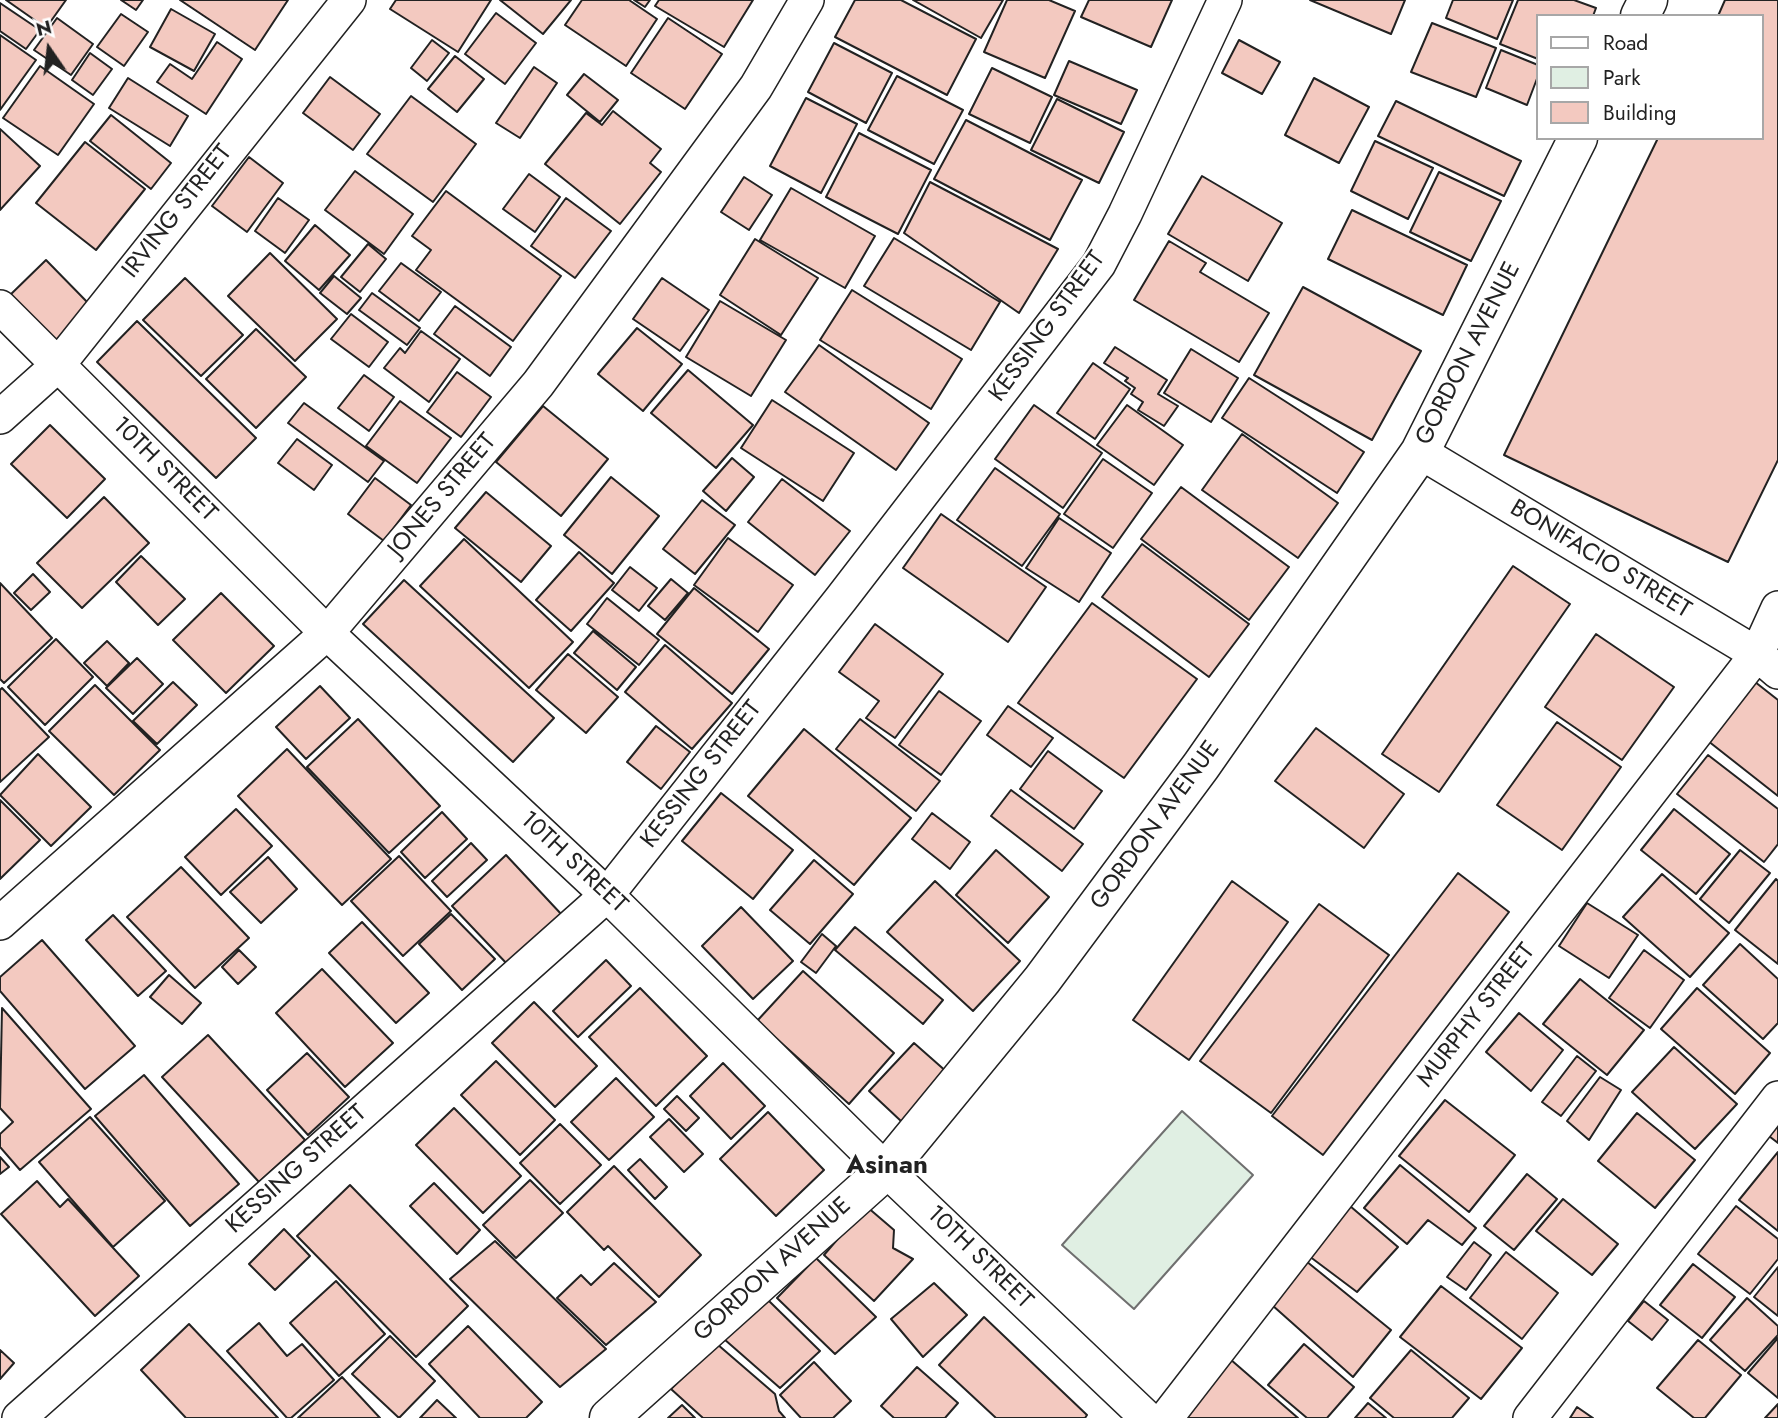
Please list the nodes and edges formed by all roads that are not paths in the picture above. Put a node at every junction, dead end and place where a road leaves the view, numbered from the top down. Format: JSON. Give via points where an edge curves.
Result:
{"nodes":[{"id":1,"x":349,"y":0,"type":"edge"},
{"id":2,"x":807,"y":0,"type":"edge"},
{"id":3,"x":1225,"y":0,"type":"edge"},
{"id":4,"x":1577,"y":140,"type":"edge"},
{"id":5,"x":0,"y":307,"type":"edge"},
{"id":6,"x":58,"y":365,"type":"junction"},
{"id":7,"x":0,"y":416,"type":"edge"},
{"id":8,"x":1420,"y":452,"type":"junction"},
{"id":9,"x":1778,"y":608,"type":"edge"},
{"id":10,"x":327,"y":633,"type":"junction"},
{"id":11,"x":1767,"y":663,"type":"edge"},
{"id":12,"x":607,"y":895,"type":"junction"},
{"id":13,"x":0,"y":923,"type":"edge"},
{"id":14,"x":1778,"y":1098,"type":"edge"},
{"id":15,"x":886,"y":1170,"type":"junction"},
{"id":16,"x":19,"y":1418,"type":"edge"},
{"id":17,"x":608,"y":1418,"type":"edge"},
{"id":18,"x":1147,"y":1418,"type":"edge"},
{"id":19,"x":1166,"y":1418,"type":"edge"},
{"id":20,"x":1530,"y":1418,"type":"edge"}],
"edges":[{"from":1,"to":6,"type":"street","name":"IRVING STREET"},
{"from":2,"to":10,"type":"street","name":"JONES STREET","via":[[756,87],[538,384]]},
{"from":3,"to":12,"type":"street","name":"KESSING STREET","via":[[1099,264]]},
{"from":4,"to":8,"type":"main road","name":"GORDON AVENUE"},
{"from":5,"to":6,"type":"street","name":"10TH STREET"},
{"from":6,"to":7,"type":"street","name":"IRVING STREET"},
{"from":6,"to":10,"type":"street","name":"10TH STREET"},
{"from":8,"to":11,"type":"street","name":"BONIFACIO STREET"},
{"from":8,"to":15,"type":"main road","name":"GORDON AVENUE","via":[[1201,766],[1042,980]]},
{"from":9,"to":11,"type":"street","name":"MURPHY STREET"},
{"from":10,"to":12,"type":"street","name":"10TH STREET"},
{"from":10,"to":13,"type":"street","name":"JONES STREET"},
{"from":11,"to":19,"type":"street","name":"MURPHY STREET"},
{"from":12,"to":15,"type":"street","name":"10TH STREET"},
{"from":12,"to":16,"type":"street","name":"KESSING STREET"},
{"from":14,"to":20,"type":"street"},
{"from":15,"to":17,"type":"main road","name":"GORDON AVENUE"},
{"from":15,"to":18,"type":"street","name":"10TH STREET"}]}
